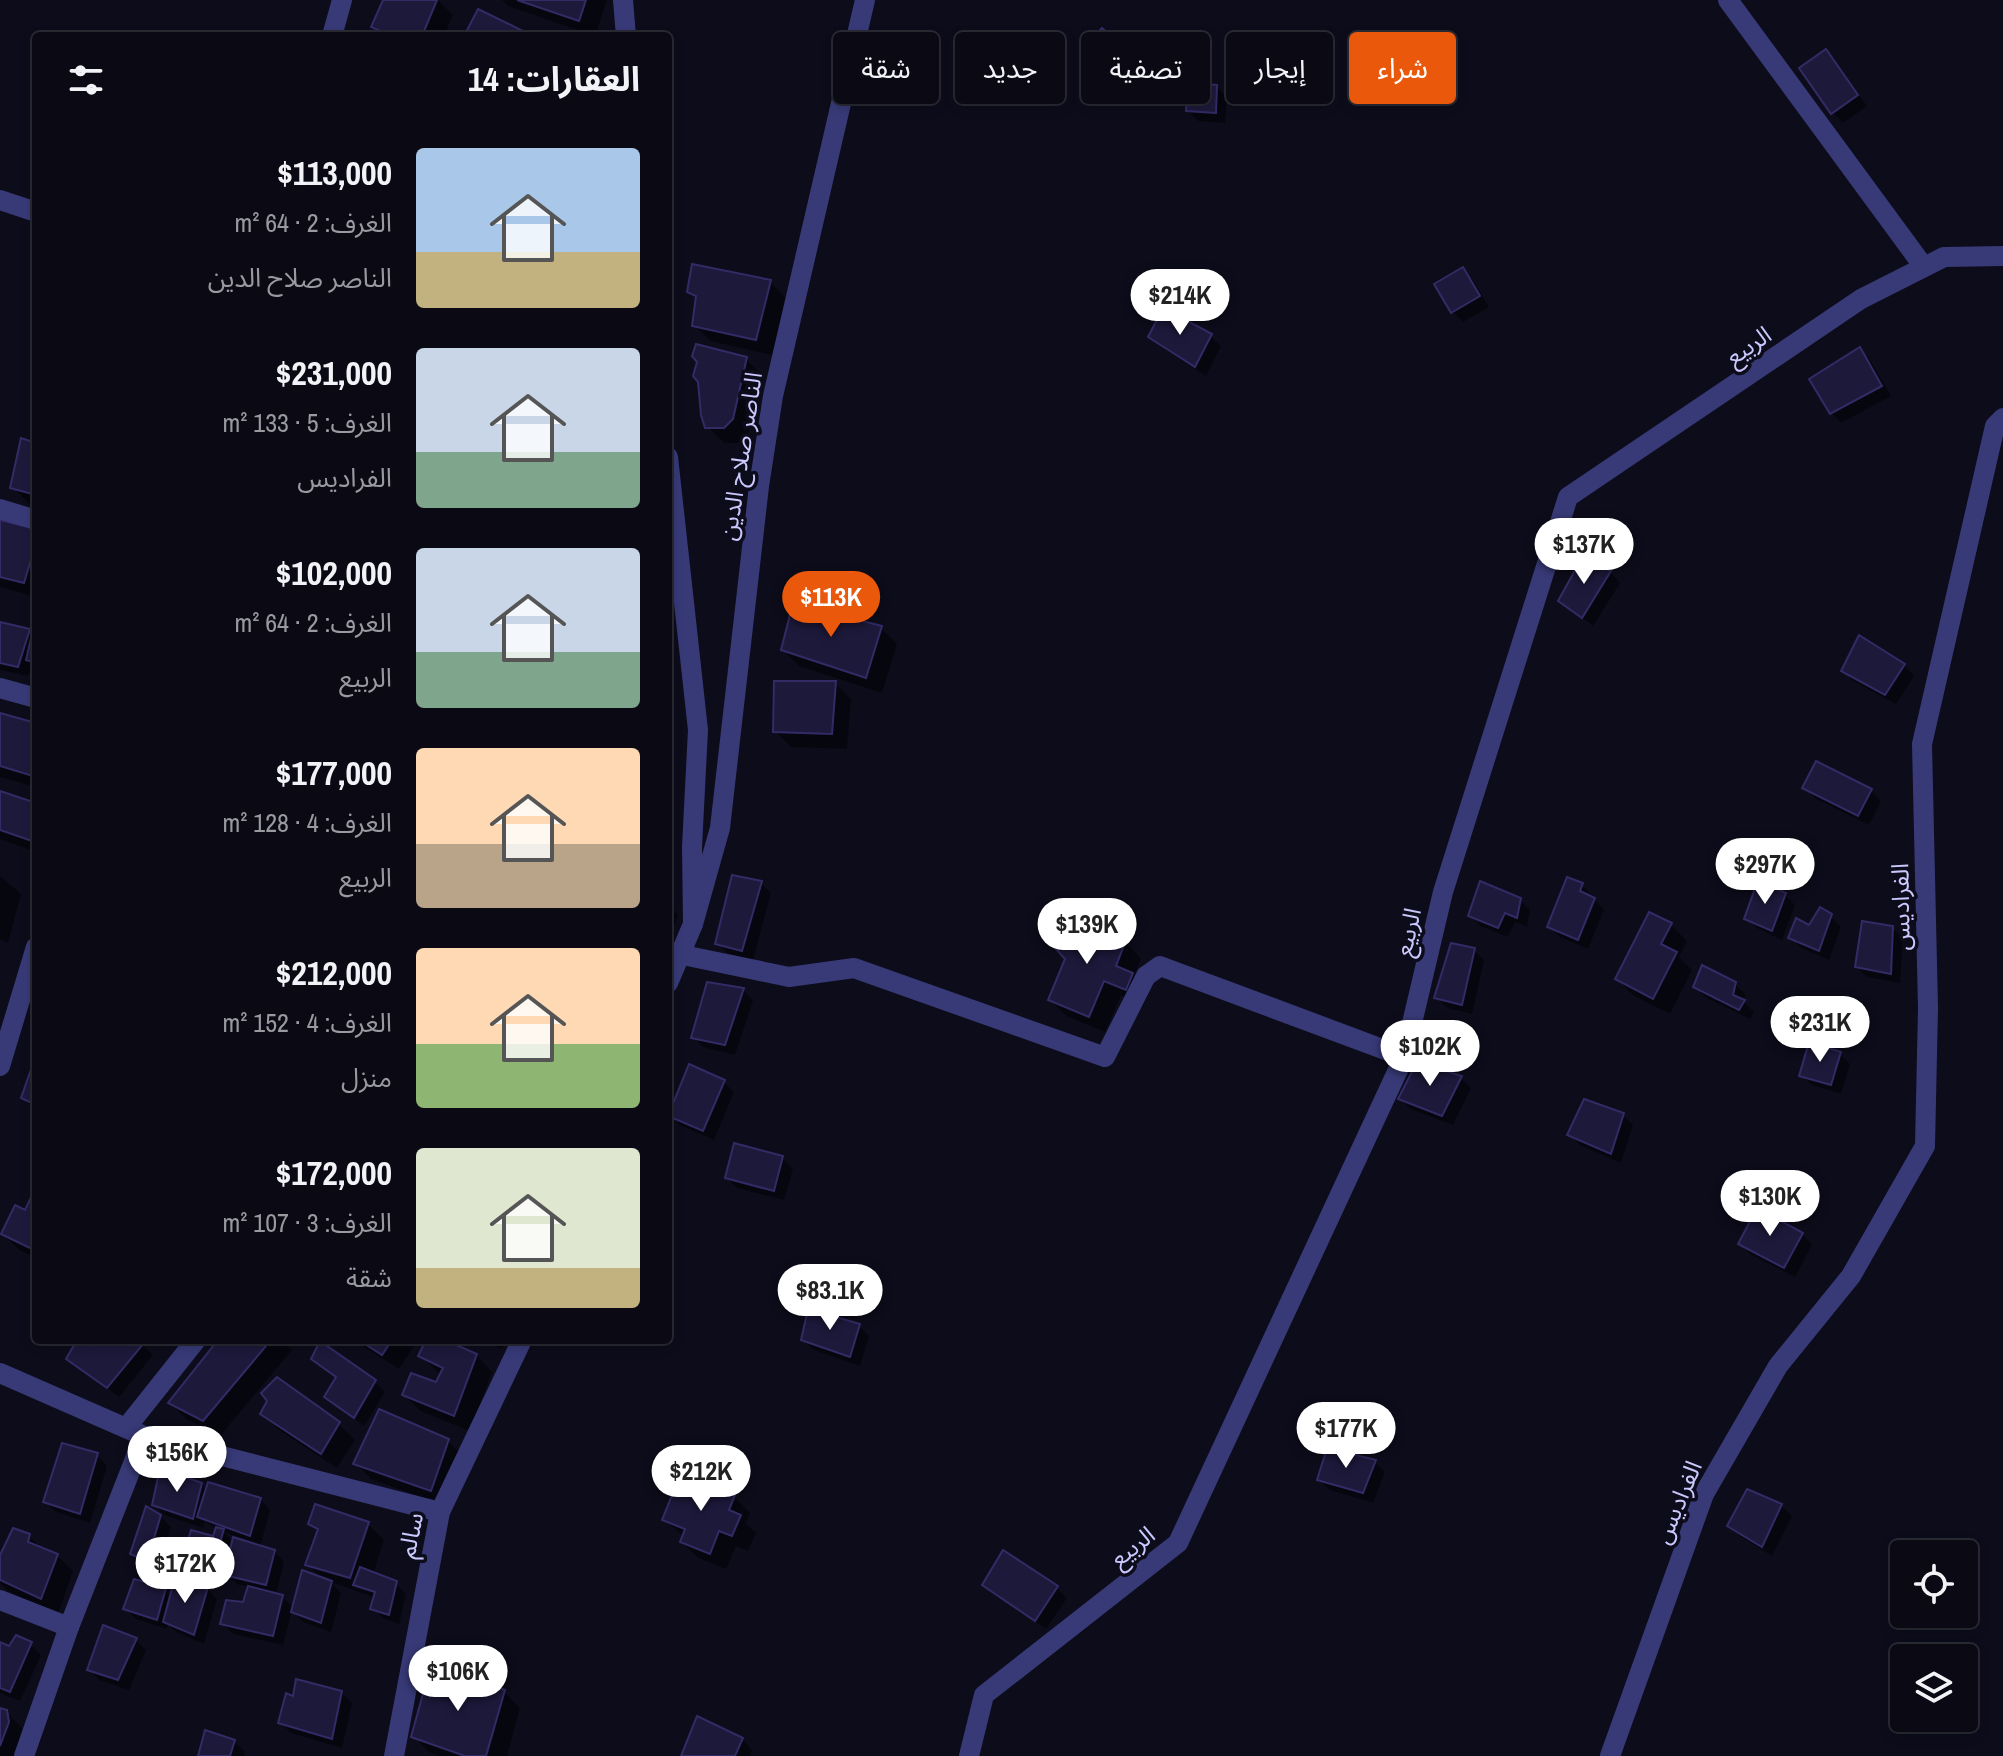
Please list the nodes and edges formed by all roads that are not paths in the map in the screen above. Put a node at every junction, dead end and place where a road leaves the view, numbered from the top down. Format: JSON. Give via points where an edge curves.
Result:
{"nodes":[{"id":1,"x":342,"y":0,"type":"edge"},
{"id":2,"x":623,"y":0,"type":"edge"},
{"id":3,"x":865,"y":0,"type":"edge"},
{"id":4,"x":1728,"y":0,"type":"edge"},
{"id":5,"x":333,"y":32,"type":"edge"},
{"id":6,"x":626,"y":32,"type":"edge"},
{"id":7,"x":0,"y":200,"type":"edge"},
{"id":8,"x":32,"y":211,"type":"edge"},
{"id":9,"x":2003,"y":256,"type":"edge"},
{"id":10,"x":1924,"y":267,"type":"junction"},
{"id":11,"x":2003,"y":418,"type":"edge"},
{"id":12,"x":672,"y":493,"type":"edge"},
{"id":13,"x":0,"y":509,"type":"edge"},
{"id":14,"x":32,"y":519,"type":"edge"},
{"id":15,"x":0,"y":688,"type":"edge"},
{"id":16,"x":32,"y":697,"type":"edge"},
{"id":17,"x":693,"y":924,"type":"junction"},
{"id":18,"x":32,"y":960,"type":"edge"},
{"id":19,"x":674,"y":968,"type":"edge"},
{"id":20,"x":1404,"y":1057,"type":"junction"},
{"id":21,"x":0,"y":1066,"type":"edge"},
{"id":22,"x":193,"y":1344,"type":"edge"},
{"id":23,"x":520,"y":1344,"type":"edge"},
{"id":24,"x":0,"y":1373,"type":"edge"},
{"id":25,"x":135,"y":1432,"type":"junction"},
{"id":26,"x":440,"y":1512,"type":"junction"},
{"id":27,"x":0,"y":1600,"type":"edge"},
{"id":28,"x":69,"y":1627,"type":"junction"},
{"id":29,"x":24,"y":1756,"type":"edge"},
{"id":30,"x":394,"y":1756,"type":"edge"},
{"id":31,"x":969,"y":1756,"type":"edge"},
{"id":32,"x":1610,"y":1756,"type":"edge"}],
"edges":[{"from":1,"to":5,"type":"street"},
{"from":2,"to":6,"type":"street"},
{"from":3,"to":17,"type":"street","name":"الناصر صلاح الدين","via":[[773,396],[720,828]]},
{"from":4,"to":10,"type":"street"},
{"from":7,"to":8,"type":"street"},
{"from":9,"to":10,"type":"street","name":"الربيع","via":[[1944,257]]},
{"from":10,"to":20,"type":"street","name":"الربيع","via":[[1861,299],[1568,497],[1443,892]]},
{"from":11,"to":32,"type":"street","name":"الفراديس","via":[[1995,426],[1922,744],[1928,1008],[1925,1146],[1851,1276],[1778,1366],[1704,1494]]},
{"from":12,"to":17,"type":"street","via":[[698,730]]},
{"from":13,"to":14,"type":"street"},
{"from":15,"to":16,"type":"street"},
{"from":17,"to":19,"type":"street","name":"الناصر صلاح الدين"},
{"from":18,"to":21,"type":"street"},
{"from":19,"to":20,"type":"street","via":[[789,977],[854,968],[1105,1057],[1146,976],[1160,966]]},
{"from":20,"to":31,"type":"street","name":"الربيع","via":[[1178,1543],[984,1695]]},
{"from":22,"to":25,"type":"street"},
{"from":23,"to":26,"type":"street","name":"سالم"},
{"from":24,"to":25,"type":"street"},
{"from":25,"to":26,"type":"street"},
{"from":25,"to":28,"type":"street"},
{"from":26,"to":30,"type":"street","name":"سالم"},
{"from":27,"to":28,"type":"street"},
{"from":28,"to":29,"type":"street"}]}
